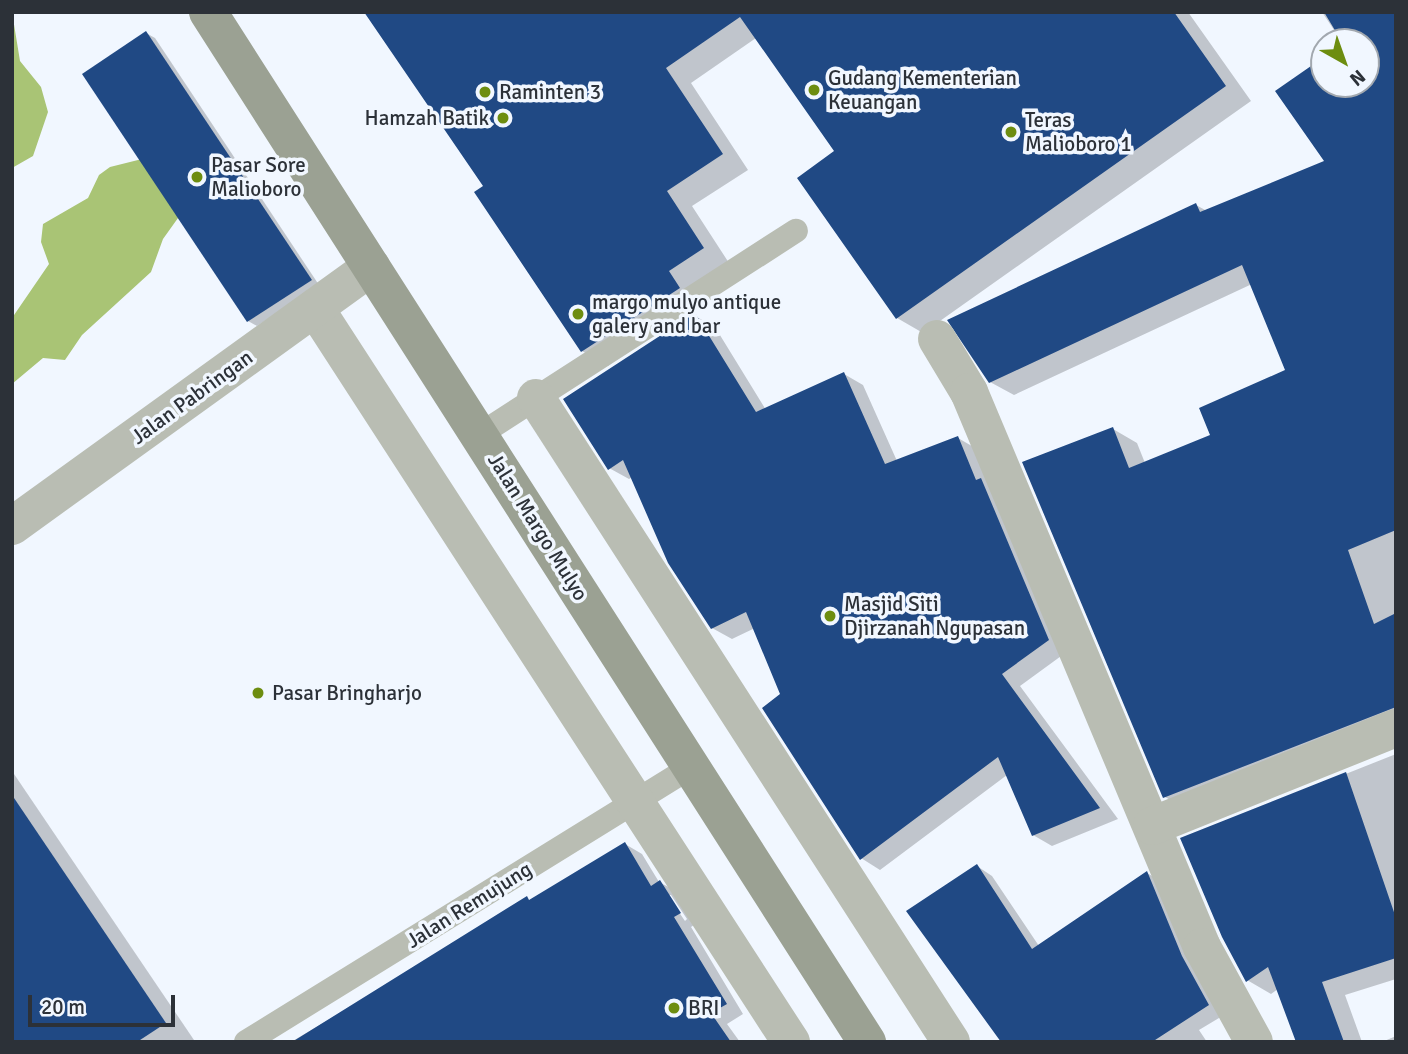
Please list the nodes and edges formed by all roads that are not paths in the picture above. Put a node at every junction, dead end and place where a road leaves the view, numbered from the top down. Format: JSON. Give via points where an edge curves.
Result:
{"nodes":[{"id":1,"x":208,"y":12,"type":"edge"},
{"id":2,"x":796,"y":232,"type":"dead end"},
{"id":3,"x":371,"y":267,"type":"junction"},
{"id":4,"x":315,"y":308,"type":"junction"},
{"id":5,"x":937,"y":339,"type":"dead end"},
{"id":6,"x":536,"y":398,"type":"junction"},
{"id":7,"x":479,"y":435,"type":"junction"},
{"id":8,"x":12,"y":526,"type":"edge"},
{"id":9,"x":1396,"y":728,"type":"edge"},
{"id":10,"x":691,"y":767,"type":"junction"},
{"id":11,"x":636,"y":802,"type":"junction"},
{"id":12,"x":1152,"y":826,"type":"junction"},
{"id":13,"x":246,"y":1042,"type":"edge"},
{"id":14,"x":791,"y":1042,"type":"edge"},
{"id":15,"x":867,"y":1042,"type":"edge"},
{"id":16,"x":951,"y":1042,"type":"edge"},
{"id":17,"x":1254,"y":1042,"type":"edge"}],
"edges":[{"from":1,"to":3,"type":"main road","name":"Jalan Margo Mulyo"},
{"from":2,"to":6,"type":"lane"},
{"from":3,"to":4,"type":"street","name":"Jalan Pabringan"},
{"from":3,"to":7,"type":"main road","name":"Jalan Margo Mulyo"},
{"from":4,"to":8,"type":"street","name":"Jalan Pabringan"},
{"from":4,"to":11,"type":"street"},
{"from":5,"to":12,"type":"street","via":[[969,392]]},
{"from":6,"to":7,"type":"lane"},
{"from":6,"to":16,"type":"street"},
{"from":7,"to":10,"type":"main road","name":"Jalan Margo Mulyo"},
{"from":9,"to":12,"type":"street"},
{"from":10,"to":11,"type":"lane","name":"Jalan Remujung"},
{"from":10,"to":15,"type":"main road","name":"Jalan Margo Mulyo"},
{"from":11,"to":13,"type":"lane","name":"Jalan Remujung"},
{"from":11,"to":14,"type":"street"},
{"from":12,"to":17,"type":"street","via":[[1202,947]]}]}
